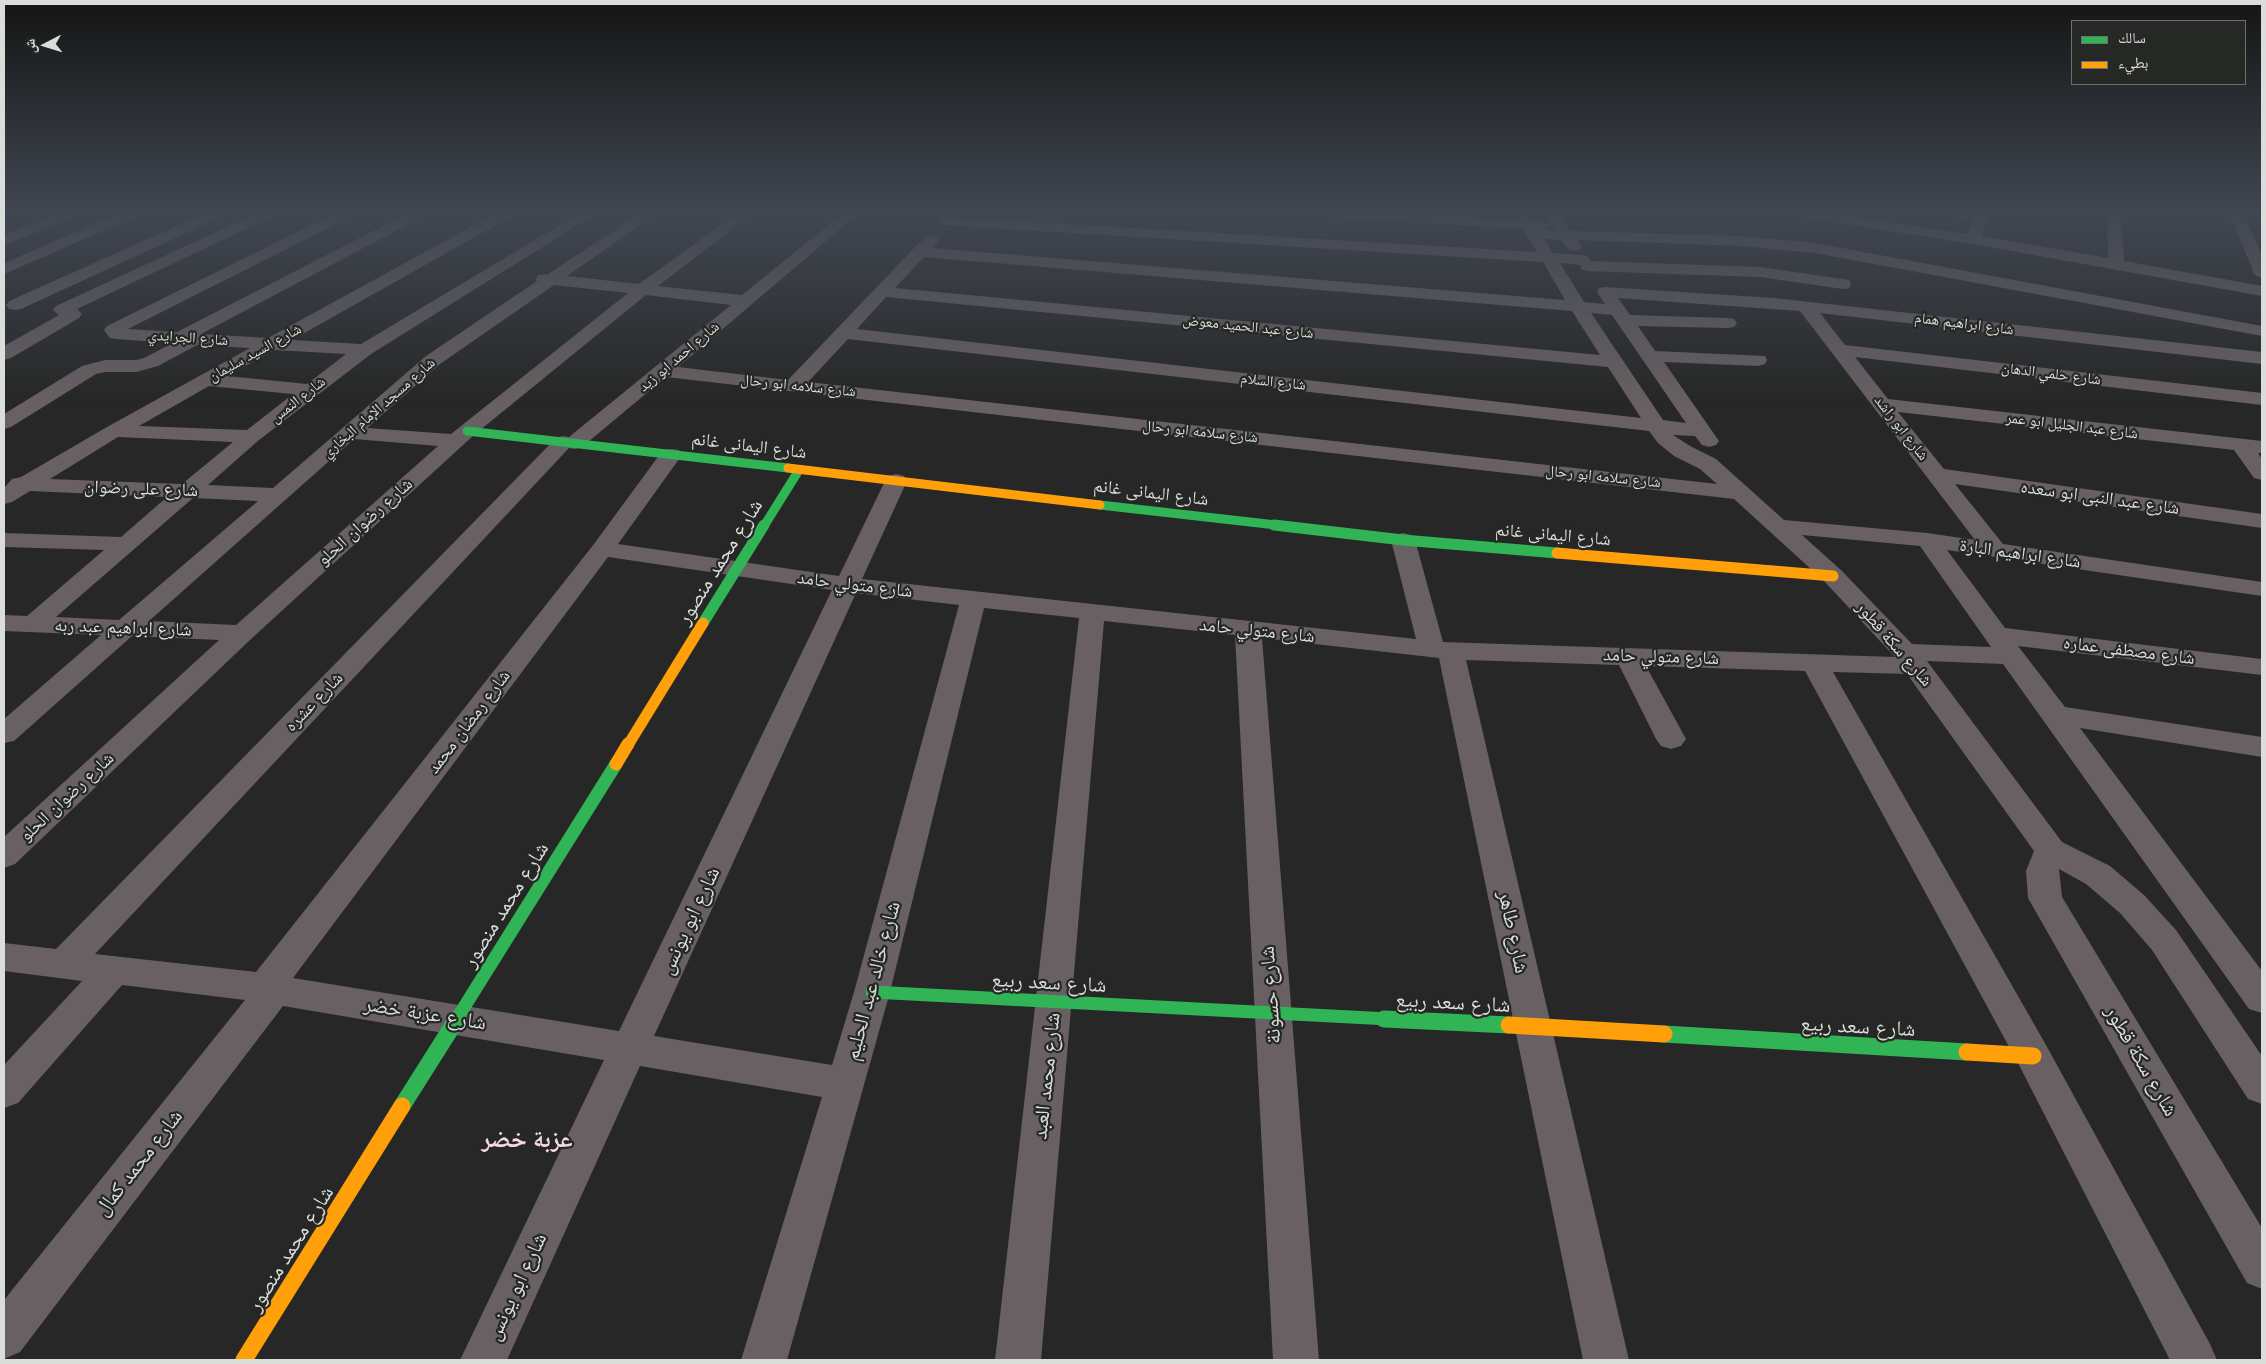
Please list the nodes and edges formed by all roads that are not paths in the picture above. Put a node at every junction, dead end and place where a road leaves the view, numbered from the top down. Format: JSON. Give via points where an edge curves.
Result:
{"nodes":[{"id":1,"x":73,"y":277,"type":"edge"},
{"id":2,"x":133,"y":277,"type":"edge"},
{"id":3,"x":217,"y":277,"type":"edge"},
{"id":4,"x":301,"y":277,"type":"edge"},
{"id":5,"x":393,"y":277,"type":"edge"},
{"id":6,"x":485,"y":277,"type":"edge"},
{"id":7,"x":526,"y":277,"type":"edge"},
{"id":8,"x":555,"y":277,"type":"edge"},
{"id":9,"x":660,"y":277,"type":"edge"},
{"id":10,"x":776,"y":277,"type":"edge"},
{"id":11,"x":897,"y":277,"type":"edge"},
{"id":12,"x":1214,"y":277,"type":"edge"},
{"id":13,"x":1560,"y":277,"type":"edge"},
{"id":14,"x":1594,"y":277,"type":"edge"},
{"id":15,"x":1792,"y":277,"type":"edge"},
{"id":16,"x":1969,"y":277,"type":"edge"},
{"id":17,"x":2184,"y":277,"type":"edge"},
{"id":18,"x":550,"y":280,"type":"junction"},
{"id":19,"x":1843,"y":284,"type":"dead end"},
{"id":20,"x":642,"y":290,"type":"junction"},
{"id":21,"x":2262,"y":291,"type":"edge"},
{"id":22,"x":883,"y":292,"type":"junction"},
{"id":23,"x":1605,"y":292,"type":"junction"},
{"id":24,"x":746,"y":302,"type":"junction"},
{"id":25,"x":10,"y":304,"type":"edge"},
{"id":26,"x":1805,"y":306,"type":"junction"},
{"id":27,"x":1578,"y":307,"type":"junction"},
{"id":28,"x":62,"y":310,"type":"junction"},
{"id":29,"x":1621,"y":315,"type":"junction"},
{"id":30,"x":1728,"y":323,"type":"dead end"},
{"id":31,"x":2262,"y":331,"type":"edge"},
{"id":32,"x":844,"y":333,"type":"junction"},
{"id":33,"x":187,"y":338,"type":"junction"},
{"id":34,"x":272,"y":344,"type":"junction"},
{"id":35,"x":364,"y":350,"type":"junction"},
{"id":36,"x":1840,"y":350,"type":"junction"},
{"id":37,"x":4,"y":354,"type":"edge"},
{"id":38,"x":1649,"y":356,"type":"junction"},
{"id":39,"x":2262,"y":358,"type":"edge"},
{"id":40,"x":1758,"y":360,"type":"dead end"},
{"id":41,"x":1613,"y":362,"type":"junction"},
{"id":42,"x":661,"y":371,"type":"junction"},
{"id":43,"x":206,"y":380,"type":"junction"},
{"id":44,"x":793,"y":386,"type":"junction"},
{"id":45,"x":311,"y":390,"type":"junction"},
{"id":46,"x":2262,"y":399,"type":"edge"},
{"id":47,"x":1882,"y":404,"type":"junction"},
{"id":48,"x":4,"y":423,"type":"edge"},
{"id":49,"x":1654,"y":425,"type":"junction"},
{"id":50,"x":114,"y":431,"type":"junction"},
{"id":51,"x":1703,"y":431,"type":"junction"},
{"id":52,"x":351,"y":433,"type":"junction"},
{"id":53,"x":252,"y":436,"type":"junction"},
{"id":54,"x":460,"y":436,"type":"junction"},
{"id":55,"x":569,"y":443,"type":"junction"},
{"id":56,"x":2241,"y":445,"type":"junction"},
{"id":57,"x":2262,"y":447,"type":"edge"},
{"id":58,"x":671,"y":455,"type":"junction"},
{"id":59,"x":1708,"y":464,"type":"junction"},
{"id":60,"x":799,"y":470,"type":"junction"},
{"id":61,"x":2262,"y":473,"type":"edge"},
{"id":62,"x":1937,"y":475,"type":"junction"},
{"id":63,"x":896,"y":481,"type":"junction"},
{"id":64,"x":13,"y":484,"type":"edge"},
{"id":65,"x":188,"y":491,"type":"junction"},
{"id":66,"x":1740,"y":493,"type":"junction"},
{"id":67,"x":278,"y":495,"type":"junction"},
{"id":68,"x":4,"y":497,"type":"edge"},
{"id":69,"x":2262,"y":521,"type":"edge"},
{"id":70,"x":1777,"y":526,"type":"junction"},
{"id":71,"x":4,"y":540,"type":"edge"},
{"id":72,"x":1403,"y":540,"type":"junction"},
{"id":73,"x":1927,"y":540,"type":"junction"},
{"id":74,"x":127,"y":544,"type":"junction"},
{"id":75,"x":602,"y":550,"type":"junction"},
{"id":76,"x":1996,"y":551,"type":"junction"},
{"id":77,"x":737,"y":569,"type":"junction"},
{"id":78,"x":1832,"y":576,"type":"junction"},
{"id":79,"x":847,"y":585,"type":"junction"},
{"id":80,"x":2262,"y":589,"type":"edge"},
{"id":81,"x":973,"y":599,"type":"junction"},
{"id":82,"x":1092,"y":613,"type":"junction"},
{"id":83,"x":4,"y":623,"type":"edge"},
{"id":84,"x":33,"y":624,"type":"junction"},
{"id":85,"x":127,"y":628,"type":"junction"},
{"id":86,"x":1248,"y":630,"type":"junction"},
{"id":87,"x":242,"y":633,"type":"junction"},
{"id":88,"x":2003,"y":645,"type":"junction"},
{"id":89,"x":1442,"y":650,"type":"junction"},
{"id":90,"x":1628,"y":656,"type":"junction"},
{"id":91,"x":1911,"y":659,"type":"junction"},
{"id":92,"x":1814,"y":662,"type":"junction"},
{"id":93,"x":2262,"y":667,"type":"edge"},
{"id":94,"x":2054,"y":715,"type":"junction"},
{"id":95,"x":4,"y":734,"type":"edge"},
{"id":96,"x":1671,"y":739,"type":"dead end"},
{"id":97,"x":2262,"y":747,"type":"edge"},
{"id":98,"x":2051,"y":850,"type":"junction"},
{"id":99,"x":4,"y":856,"type":"edge"},
{"id":100,"x":4,"y":957,"type":"edge"},
{"id":101,"x":64,"y":963,"type":"junction"},
{"id":102,"x":115,"y":969,"type":"junction"},
{"id":103,"x":270,"y":989,"type":"junction"},
{"id":104,"x":872,"y":992,"type":"junction"},
{"id":105,"x":2262,"y":998,"type":"edge"},
{"id":106,"x":1054,"y":1002,"type":"junction"},
{"id":107,"x":1272,"y":1013,"type":"junction"},
{"id":108,"x":457,"y":1019,"type":"junction"},
{"id":109,"x":1534,"y":1026,"type":"junction"},
{"id":110,"x":630,"y":1048,"type":"junction"},
{"id":111,"x":2033,"y":1056,"type":"junction"},
{"id":112,"x":845,"y":1084,"type":"junction"},
{"id":113,"x":2262,"y":1087,"type":"edge"},
{"id":114,"x":4,"y":1091,"type":"edge"},
{"id":115,"x":2262,"y":1268,"type":"edge"},
{"id":116,"x":4,"y":1336,"type":"edge"},
{"id":117,"x":244,"y":1360,"type":"edge"},
{"id":118,"x":483,"y":1360,"type":"edge"},
{"id":119,"x":764,"y":1360,"type":"edge"},
{"id":120,"x":1018,"y":1360,"type":"edge"},
{"id":121,"x":1296,"y":1360,"type":"edge"},
{"id":122,"x":1606,"y":1360,"type":"edge"},
{"id":123,"x":2194,"y":1360,"type":"edge"}],
"edges":[{"from":1,"to":25,"type":"street"},
{"from":2,"to":28,"type":"street"},
{"from":3,"to":33,"type":"street","name":"شارع الجرايدي","via":[[119,325],[113,332]]},
{"from":4,"to":33,"type":"street"},
{"from":5,"to":34,"type":"street","name":"شارع السيد سليمان"},
{"from":6,"to":35,"type":"street","name":"شارع النمس"},
{"from":7,"to":18,"type":"street"},
{"from":8,"to":18,"type":"street","name":"شارع مسجد الإمام البخاري"},
{"from":9,"to":20,"type":"street","name":"شارع رضوان الحلو"},
{"from":10,"to":24,"type":"street","name":"شارع احمد ابو زيد"},
{"from":11,"to":22,"type":"street"},
{"from":12,"to":27,"type":"street"},
{"from":13,"to":27,"type":"street","name":"شارع سكة قطور"},
{"from":14,"to":23,"type":"street"},
{"from":15,"to":19,"type":"street"},
{"from":16,"to":31,"type":"street"},
{"from":17,"to":21,"type":"street"},
{"from":18,"to":20,"type":"street"},
{"from":18,"to":52,"type":"street","name":"شارع مسجد الإمام البخاري","via":[[433,360]]},
{"from":20,"to":24,"type":"street"},
{"from":20,"to":54,"type":"street","name":"شارع رضوان الحلو"},
{"from":22,"to":32,"type":"street"},
{"from":22,"to":41,"type":"street","name":"شارع عبد الحميد معوض"},
{"from":23,"to":26,"type":"street","name":"شارع ابراهيم همام"},
{"from":23,"to":29,"type":"street"},
{"from":24,"to":42,"type":"street","name":"شارع احمد ابو زيد"},
{"from":25,"to":28,"type":"street"},
{"from":26,"to":36,"type":"street","name":"شارع ابو راشد"},
{"from":26,"to":39,"type":"street","name":"شارع ابراهيم همام"},
{"from":27,"to":29,"type":"street"},
{"from":27,"to":41,"type":"street","name":"شارع سكة قطور"},
{"from":28,"to":37,"type":"street","via":[[73,314]]},
{"from":29,"to":30,"type":"street"},
{"from":29,"to":38,"type":"street"},
{"from":32,"to":44,"type":"street"},
{"from":32,"to":49,"type":"street","name":"شارع السلام"},
{"from":33,"to":34,"type":"street","name":"شارع الجرايدي"},
{"from":33,"to":48,"type":"street","via":[[151,362],[89,370]]},
{"from":34,"to":35,"type":"street","name":"شارع الجرايدي"},
{"from":34,"to":43,"type":"street","name":"شارع السيد سليمان"},
{"from":35,"to":45,"type":"street","name":"شارع النمس"},
{"from":36,"to":46,"type":"street","name":"شارع حلمي الدهان"},
{"from":36,"to":47,"type":"street","name":"شارع ابو راشد"},
{"from":38,"to":40,"type":"street"},
{"from":38,"to":51,"type":"street"},
{"from":41,"to":49,"type":"street","name":"شارع سكة قطور"},
{"from":42,"to":44,"type":"street","name":"شارع سلامه ابو رحال"},
{"from":42,"to":55,"type":"street","name":"شارع احمد ابو زيد"},
{"from":43,"to":45,"type":"street"},
{"from":43,"to":50,"type":"street","name":"شارع السيد سليمان"},
{"from":44,"to":66,"type":"street","name":"شارع سلامه ابو رحال"},
{"from":45,"to":53,"type":"street","name":"شارع النمس"},
{"from":47,"to":56,"type":"street","name":"شارع عبد الجليل ابو عمر"},
{"from":47,"to":62,"type":"street","name":"شارع ابو راشد"},
{"from":49,"to":51,"type":"street","name":"شارع السلام"},
{"from":49,"to":59,"type":"street","name":"شارع سكة قطور","via":[[1682,452]]},
{"from":50,"to":53,"type":"street"},
{"from":50,"to":64,"type":"street","name":"شارع السيد سليمان"},
{"from":51,"to":59,"type":"street","via":[[1713,451]]},
{"from":52,"to":54,"type":"street"},
{"from":52,"to":67,"type":"street","name":"شارع مسجد الإمام البخاري"},
{"from":53,"to":65,"type":"street","name":"شارع النمس"},
{"from":54,"to":55,"type":"street","name":"شارع اليمانى غانم"},
{"from":54,"to":87,"type":"street","name":"شارع رضوان الحلو"},
{"from":55,"to":58,"type":"street","name":"شارع اليمانى غانم"},
{"from":55,"to":101,"type":"street","name":"شارع عشره"},
{"from":56,"to":57,"type":"street","name":"شارع عبد الجليل ابو عمر"},
{"from":56,"to":61,"type":"street"},
{"from":58,"to":60,"type":"street","name":"شارع اليمانى غانم"},
{"from":58,"to":75,"type":"street","name":"شارع رمضان محمد"},
{"from":59,"to":66,"type":"street","name":"شارع سكة قطور"},
{"from":60,"to":63,"type":"street","name":"شارع اليمانى غانم"},
{"from":60,"to":77,"type":"street","name":"شارع محمد منصور"},
{"from":62,"to":69,"type":"street","name":"شارع عبد النبى ابو سعده"},
{"from":62,"to":76,"type":"street","name":"شارع ابو راشد"},
{"from":63,"to":72,"type":"street","name":"شارع اليمانى غانم"},
{"from":63,"to":79,"type":"street","name":"شارع ابو يونس"},
{"from":64,"to":65,"type":"street","name":"شارع على رضوان"},
{"from":64,"to":68,"type":"street","name":"شارع السيد سليمان"},
{"from":65,"to":67,"type":"street","name":"شارع على رضوان"},
{"from":65,"to":74,"type":"street","name":"شارع النمس"},
{"from":66,"to":70,"type":"street","name":"شارع سكة قطور"},
{"from":67,"to":85,"type":"street","name":"شارع مسجد الإمام البخاري"},
{"from":70,"to":73,"type":"street","name":"شارع ابراهيم البارة"},
{"from":70,"to":78,"type":"street","name":"شارع سكة قطور"},
{"from":71,"to":74,"type":"street"},
{"from":72,"to":78,"type":"street","name":"شارع اليمانى غانم"},
{"from":72,"to":89,"type":"street","name":"شارع طاهر"},
{"from":73,"to":76,"type":"street","name":"شارع ابراهيم البارة"},
{"from":73,"to":88,"type":"street"},
{"from":74,"to":84,"type":"street","name":"شارع النمس"},
{"from":75,"to":77,"type":"street","name":"شارع متولي حامد"},
{"from":75,"to":103,"type":"street","name":"شارع رمضان محمد"},
{"from":76,"to":80,"type":"street","name":"شارع ابراهيم البارة"},
{"from":77,"to":79,"type":"street","name":"شارع متولي حامد"},
{"from":77,"to":108,"type":"street","name":"شارع محمد منصور"},
{"from":78,"to":91,"type":"street","name":"شارع سكة قطور"},
{"from":79,"to":81,"type":"street","name":"شارع متولي حامد"},
{"from":79,"to":110,"type":"street","name":"شارع ابو يونس"},
{"from":81,"to":82,"type":"street","name":"شارع متولي حامد"},
{"from":81,"to":104,"type":"street","name":"شارع خالد عبد الحليم"},
{"from":82,"to":86,"type":"street","name":"شارع متولي حامد"},
{"from":82,"to":106,"type":"street","name":"شارع محمد العبد"},
{"from":83,"to":84,"type":"street","name":"شارع ابراهيم عبد ربه"},
{"from":84,"to":85,"type":"street","name":"شارع ابراهيم عبد ربه"},
{"from":85,"to":87,"type":"street","name":"شارع ابراهيم عبد ربه"},
{"from":85,"to":95,"type":"street","name":"شارع مسجد الإمام البخاري"},
{"from":86,"to":89,"type":"street","name":"شارع متولي حامد"},
{"from":86,"to":107,"type":"street","name":"شارع حسونة"},
{"from":87,"to":99,"type":"street","name":"شارع رضوان الحلو"},
{"from":88,"to":91,"type":"street","name":"شارع مصطفى عماره"},
{"from":88,"to":93,"type":"street","name":"شارع مصطفى عماره"},
{"from":88,"to":94,"type":"street"},
{"from":89,"to":90,"type":"street","name":"شارع متولي حامد"},
{"from":89,"to":109,"type":"street","name":"شارع طاهر"},
{"from":90,"to":92,"type":"street","name":"شارع متولي حامد"},
{"from":90,"to":96,"type":"street"},
{"from":91,"to":92,"type":"street","name":"شارع متولي حامد"},
{"from":91,"to":98,"type":"street","name":"شارع سكة قطور"},
{"from":92,"to":111,"type":"street"},
{"from":94,"to":97,"type":"street"},
{"from":94,"to":105,"type":"street"},
{"from":98,"to":113,"type":"street","name":"شارع سكة قطور","via":[[2098,875],[2132,904],[2164,940]]},
{"from":98,"to":115,"type":"street","name":"شارع سكة قطور","via":[[2042,871],[2045,898]]},
{"from":100,"to":101,"type":"street","name":"شارع عزبة خضر"},
{"from":101,"to":102,"type":"street","name":"شارع عزبة خضر"},
{"from":102,"to":103,"type":"street","name":"شارع عزبة خضر"},
{"from":102,"to":114,"type":"street"},
{"from":103,"to":108,"type":"street","name":"شارع عزبة خضر"},
{"from":103,"to":116,"type":"street","name":"شارع محمد كمال"},
{"from":104,"to":106,"type":"street","name":"شارع سعد ربيع"},
{"from":104,"to":112,"type":"street","name":"شارع خالد عبد الحليم"},
{"from":106,"to":107,"type":"street","name":"شارع سعد ربيع"},
{"from":106,"to":120,"type":"street","name":"شارع محمد العبد"},
{"from":107,"to":109,"type":"street","name":"شارع سعد ربيع"},
{"from":107,"to":121,"type":"street","name":"شارع حسونة"},
{"from":108,"to":110,"type":"street","name":"شارع عزبة خضر"},
{"from":108,"to":117,"type":"street","name":"شارع محمد منصور"},
{"from":109,"to":111,"type":"street","name":"شارع سعد ربيع"},
{"from":109,"to":122,"type":"street","name":"شارع طاهر"},
{"from":110,"to":112,"type":"street","name":"شارع عزبة خضر"},
{"from":110,"to":118,"type":"street","name":"شارع ابو يونس"},
{"from":111,"to":123,"type":"street"},
{"from":112,"to":119,"type":"street","name":"شارع خالد عبد الحليم"}]}
